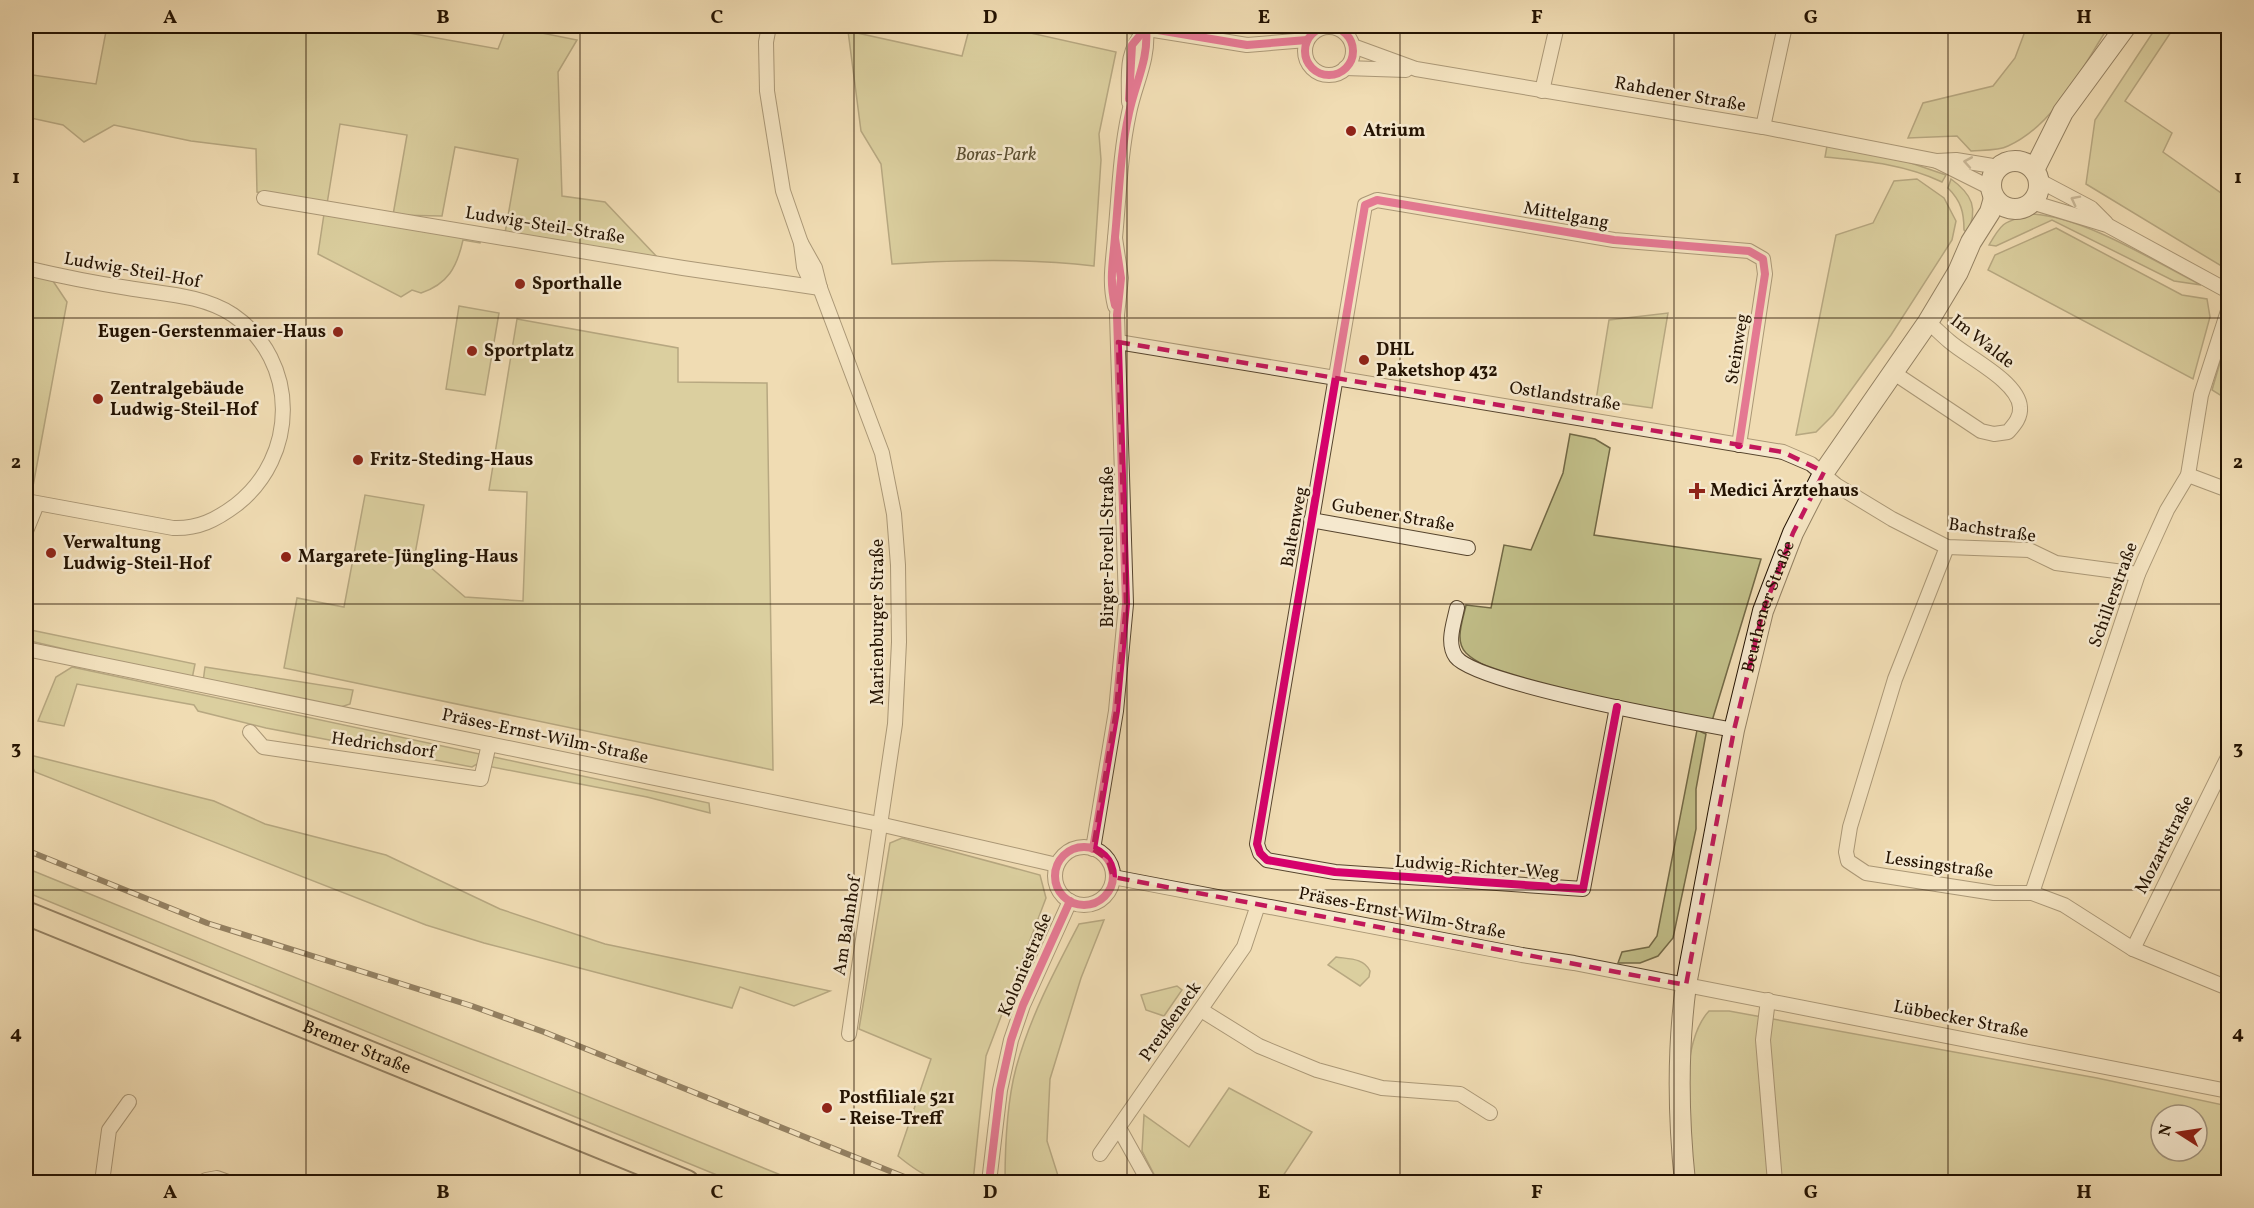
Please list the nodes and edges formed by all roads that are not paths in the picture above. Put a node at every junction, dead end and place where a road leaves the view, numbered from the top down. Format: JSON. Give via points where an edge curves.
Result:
{"nodes":[{"id":1,"x":769,"y":26,"type":"edge"},
{"id":2,"x":1129,"y":26,"type":"edge"},
{"id":3,"x":1557,"y":26,"type":"edge"},
{"id":4,"x":1785,"y":26,"type":"edge"},
{"id":5,"x":2126,"y":26,"type":"edge"},
{"id":6,"x":1318,"y":27,"type":"edge"},
{"id":7,"x":1146,"y":28,"type":"junction"},
{"id":8,"x":1352,"y":37,"type":"edge"},
{"id":9,"x":1306,"y":40,"type":"junction"},
{"id":10,"x":1346,"y":68,"type":"junction"},
{"id":11,"x":1416,"y":69,"type":"junction"},
{"id":12,"x":1542,"y":91,"type":"junction"},
{"id":13,"x":1763,"y":128,"type":"junction"},
{"id":14,"x":1937,"y":161,"type":"junction"},
{"id":15,"x":1999,"y":167,"type":"junction"},
{"id":16,"x":2031,"y":170,"type":"junction"},
{"id":17,"x":264,"y":198,"type":"dead end"},
{"id":18,"x":1998,"y":198,"type":"junction"},
{"id":19,"x":2031,"y":202,"type":"junction"},
{"id":20,"x":1365,"y":205,"type":"joint"},
{"id":21,"x":2107,"y":225,"type":"junction"},
{"id":22,"x":1763,"y":259,"type":"joint"},
{"id":23,"x":26,"y":268,"type":"edge"},
{"id":24,"x":820,"y":288,"type":"junction"},
{"id":25,"x":2229,"y":291,"type":"edge"},
{"id":26,"x":2229,"y":311,"type":"edge"},
{"id":27,"x":1928,"y":322,"type":"junction"},
{"id":28,"x":1118,"y":342,"type":"junction"},
{"id":29,"x":1894,"y":373,"type":"junction"},
{"id":30,"x":1335,"y":380,"type":"junction"},
{"id":31,"x":1739,"y":445,"type":"junction"},
{"id":32,"x":1824,"y":472,"type":"junction"},
{"id":33,"x":2188,"y":475,"type":"junction"},
{"id":34,"x":2229,"y":490,"type":"edge"},
{"id":35,"x":31,"y":503,"type":"edge"},
{"id":36,"x":1311,"y":520,"type":"junction"},
{"id":37,"x":26,"y":531,"type":"edge"},
{"id":38,"x":1947,"y":547,"type":"junction"},
{"id":39,"x":1468,"y":548,"type":"dead end"},
{"id":40,"x":2138,"y":574,"type":"junction"},
{"id":41,"x":1457,"y":608,"type":"dead end"},
{"id":42,"x":26,"y":649,"type":"edge"},
{"id":43,"x":1617,"y":707,"type":"junction"},
{"id":44,"x":1734,"y":730,"type":"junction"},
{"id":45,"x":250,"y":732,"type":"dead end"},
{"id":46,"x":489,"y":744,"type":"junction"},
{"id":47,"x":2229,"y":757,"type":"edge"},
{"id":48,"x":879,"y":824,"type":"junction"},
{"id":49,"x":1093,"y":849,"type":"junction"},
{"id":50,"x":1260,"y":853,"type":"joint"},
{"id":51,"x":1057,"y":865,"type":"junction"},
{"id":52,"x":1113,"y":878,"type":"junction"},
{"id":53,"x":2032,"y":893,"type":"junction"},
{"id":54,"x":1070,"y":901,"type":"junction"},
{"id":55,"x":1258,"y":905,"type":"junction"},
{"id":56,"x":26,"y":913,"type":"edge"},
{"id":57,"x":2133,"y":949,"type":"junction"},
{"id":58,"x":1686,"y":985,"type":"junction"},
{"id":59,"x":2229,"y":988,"type":"edge"},
{"id":60,"x":1768,"y":1000,"type":"junction"},
{"id":61,"x":1201,"y":1010,"type":"junction"},
{"id":62,"x":849,"y":1034,"type":"dead end"},
{"id":63,"x":2229,"y":1091,"type":"edge"},
{"id":64,"x":129,"y":1102,"type":"dead end"},
{"id":65,"x":1490,"y":1113,"type":"dead end"},
{"id":66,"x":1119,"y":1128,"type":"junction"},
{"id":67,"x":1100,"y":1154,"type":"dead end"},
{"id":68,"x":989,"y":1177,"type":"edge"},
{"id":69,"x":102,"y":1182,"type":"edge"},
{"id":70,"x":204,"y":1182,"type":"edge"},
{"id":71,"x":228,"y":1182,"type":"edge"},
{"id":72,"x":687,"y":1182,"type":"edge"},
{"id":73,"x":1149,"y":1182,"type":"edge"},
{"id":74,"x":1685,"y":1182,"type":"edge"},
{"id":75,"x":1775,"y":1182,"type":"edge"}],
"edges":[{"from":1,"to":24,"type":"street","name":"Marienburger Straße","via":[[767,92],[783,191]]},
{"from":2,"to":7,"type":"street"},
{"from":3,"to":12,"type":"street"},
{"from":4,"to":13,"type":"street"},
{"from":5,"to":16,"type":"main road","via":[[2063,112]]},
{"from":6,"to":8,"type":"street","via":[[1336,27]]},
{"from":6,"to":9,"type":"street"},
{"from":7,"to":9,"type":"street","via":[[1247,45]]},
{"from":7,"to":28,"type":"street","name":"Birger-Forell-Straße","via":[[1132,45],[1129,111],[1119,176],[1115,238],[1121,278]]},
{"from":8,"to":10,"type":"street"},
{"from":8,"to":11,"type":"street","name":"Rahdener Straße"},
{"from":9,"to":10,"type":"street","via":[[1305,58],[1316,71],[1331,75]]},
{"from":10,"to":11,"type":"street","name":"Rahdener Straße"},
{"from":11,"to":12,"type":"street","name":"Rahdener Straße"},
{"from":12,"to":13,"type":"street","name":"Rahdener Straße"},
{"from":13,"to":14,"type":"street","name":"Rahdener Straße"},
{"from":15,"to":14,"type":"street","name":"Rahdener Straße","one_way":true},
{"from":14,"to":18,"type":"street","name":"Rahdener Straße"},
{"from":15,"to":16,"type":"main road","via":[[2005,162]]},
{"from":15,"to":18,"type":"main road","via":[[1991,180]]},
{"from":16,"to":19,"type":"main road","via":[[2036,195]]},
{"from":21,"to":16,"type":"street","one_way":true,"via":[[2091,208]]},
{"from":17,"to":24,"type":"street","name":"Ludwig-Steil-Straße"},
{"from":18,"to":19,"type":"main road","via":[[2017,209]]},
{"from":18,"to":27,"type":"main road","name":"Beuthener Straße","via":[[1999,217],[1980,249],[1958,272]]},
{"from":19,"to":21,"type":"street"},
{"from":20,"to":22,"type":"street","name":"Mittelgang","via":[[1377,200],[1614,240],[1749,251]]},
{"from":20,"to":30,"type":"street","name":"Baltenweg"},
{"from":21,"to":25,"type":"street"},
{"from":22,"to":31,"type":"street","name":"Steinweg","via":[[1765,274]]},
{"from":23,"to":35,"type":"street","name":"Ludwig-Steil-Hof","via":[[218,307],[244,324],[270,355],[284,405],[279,447],[266,474],[246,496],[206,523],[173,528]]},
{"from":24,"to":48,"type":"street","name":"Marienburger Straße","via":[[875,428],[894,514],[898,687]]},
{"from":26,"to":33,"type":"street","name":"Schillerstraße","via":[[2201,395]]},
{"from":27,"to":29,"type":"main road","name":"Beuthener Straße"},
{"from":27,"to":29,"type":"street","name":"Im Walde","via":[[2005,382],[2020,407],[2018,421],[2008,432],[1981,431]]},
{"from":28,"to":30,"type":"street","name":"Ostlandstraße"},
{"from":28,"to":49,"type":"street","name":"Birger-Forell-Straße","via":[[1126,604],[1116,711]]},
{"from":29,"to":32,"type":"main road","name":"Beuthener Straße"},
{"from":30,"to":31,"type":"street","name":"Ostlandstraße"},
{"from":30,"to":36,"type":"street","name":"Baltenweg"},
{"from":31,"to":32,"type":"street","name":"Ostlandstraße","via":[[1783,452]]},
{"from":32,"to":38,"type":"street","name":"Bachstraße","via":[[1860,501]]},
{"from":32,"to":44,"type":"main road","name":"Beuthener Straße","via":[[1792,533],[1763,611]]},
{"from":33,"to":34,"type":"street"},
{"from":33,"to":40,"type":"street","name":"Schillerstraße"},
{"from":35,"to":37,"type":"street","name":"Ludwig-Steil-Hof"},
{"from":36,"to":39,"type":"street","name":"Gubener Straße"},
{"from":36,"to":50,"type":"street","name":"Baltenweg","via":[[1257,844]]},
{"from":38,"to":40,"type":"street","name":"Bachstraße","via":[[2029,550],[2056,562]]},
{"from":38,"to":53,"type":"street","name":"Lessingstraße","via":[[1895,679],[1850,827],[1848,861],[1866,873],[1994,893]]},
{"from":40,"to":53,"type":"street","name":"Schillerstraße"},
{"from":41,"to":43,"type":"street","via":[[1450,643],[1456,658],[1481,671],[1539,689]]},
{"from":42,"to":46,"type":"street","name":"Präses-Ernst-Wilm-Straße"},
{"from":43,"to":44,"type":"street"},
{"from":43,"to":50,"type":"street","name":"Ludwig-Richter-Weg","via":[[1583,888],[1335,872],[1267,860]]},
{"from":44,"to":58,"type":"main road","name":"Beuthener Straße"},
{"from":45,"to":46,"type":"street","name":"Hedrichsdorf","via":[[263,747],[481,779]]},
{"from":46,"to":48,"type":"street","name":"Präses-Ernst-Wilm-Straße"},
{"from":47,"to":57,"type":"street","name":"Mozartstraße"},
{"from":48,"to":51,"type":"street","name":"Präses-Ernst-Wilm-Straße"},
{"from":48,"to":62,"type":"street","name":"Am Bahnhof"},
{"from":49,"to":51,"type":"street","via":[[1072,850]]},
{"from":49,"to":52,"type":"street","via":[[1108,860]]},
{"from":51,"to":54,"type":"street","via":[[1056,886]]},
{"from":52,"to":54,"type":"street","via":[[1098,901],[1079,905]]},
{"from":52,"to":55,"type":"street","name":"Präses-Ernst-Wilm-Straße"},
{"from":53,"to":57,"type":"street","name":"Lessingstraße","via":[[2064,904]]},
{"from":54,"to":68,"type":"street","name":"Koloniestraße","via":[[1011,1040]]},
{"from":55,"to":58,"type":"street","name":"Präses-Ernst-Wilm-Straße"},
{"from":55,"to":61,"type":"street","name":"Preußeneck","via":[[1244,948]]},
{"from":56,"to":72,"type":"main road","name":"Bremer Straße"},
{"from":57,"to":59,"type":"street","name":"Lessingstraße"},
{"from":58,"to":60,"type":"street","name":"Lübbecker Straße"},
{"from":58,"to":74,"type":"main road","name":"Beuthener Straße","via":[[1678,1113]]},
{"from":60,"to":63,"type":"street","name":"Lübbecker Straße"},
{"from":60,"to":75,"type":"street","via":[[1763,1040]]},
{"from":61,"to":65,"type":"street","via":[[1259,1046],[1317,1070],[1383,1088],[1460,1094]]},
{"from":61,"to":66,"type":"street","name":"Preußeneck"},
{"from":64,"to":69,"type":"street","via":[[109,1130]]},
{"from":66,"to":67,"type":"street","name":"Preußeneck"},
{"from":66,"to":73,"type":"street"},
{"from":70,"to":71,"type":"street","via":[[217,1178]]}]}
